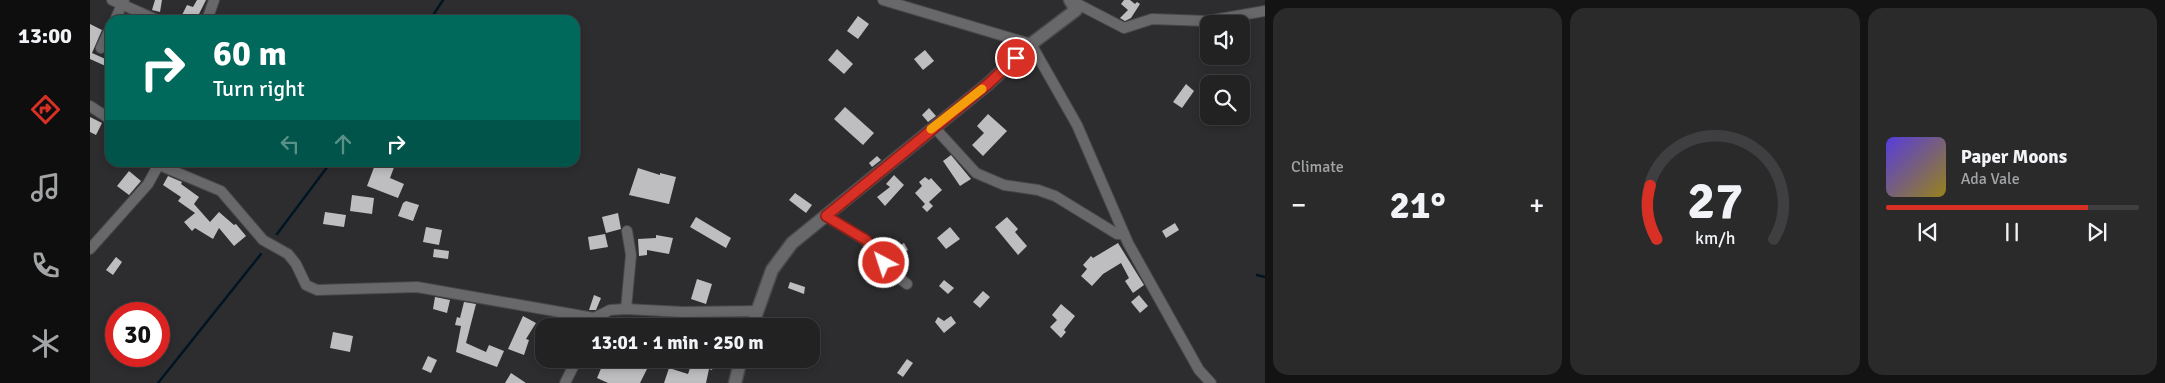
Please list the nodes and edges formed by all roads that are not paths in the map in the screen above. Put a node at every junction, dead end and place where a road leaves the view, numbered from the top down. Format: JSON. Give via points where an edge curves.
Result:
{"nodes":[{"id":1,"x":214,"y":0,"type":"edge"},
{"id":2,"x":883,"y":0,"type":"edge"},
{"id":3,"x":1070,"y":0,"type":"edge"},
{"id":4,"x":120,"y":1,"type":"edge"},
{"id":5,"x":1265,"y":11,"type":"edge"},
{"id":6,"x":116,"y":15,"type":"edge"},
{"id":7,"x":147,"y":15,"type":"edge"},
{"id":8,"x":209,"y":15,"type":"edge"},
{"id":9,"x":105,"y":40,"type":"edge"},
{"id":10,"x":1030,"y":44,"type":"junction"},
{"id":11,"x":101,"y":48,"type":"dead end"},
{"id":12,"x":90,"y":106,"type":"edge"},
{"id":13,"x":105,"y":116,"type":"edge"},
{"id":14,"x":934,"y":127,"type":"junction"},
{"id":15,"x":158,"y":167,"type":"edge"},
{"id":16,"x":167,"y":167,"type":"edge"},
{"id":17,"x":826,"y":216,"type":"junction"},
{"id":18,"x":627,"y":231,"type":"dead end"},
{"id":19,"x":1124,"y":234,"type":"junction"},
{"id":20,"x":90,"y":249,"type":"edge"},
{"id":21,"x":906,"y":284,"type":"dead end"},
{"id":22,"x":626,"y":309,"type":"junction"},
{"id":23,"x":758,"y":311,"type":"junction"},
{"id":24,"x":573,"y":318,"type":"edge"},
{"id":25,"x":599,"y":318,"type":"edge"},
{"id":26,"x":755,"y":318,"type":"edge"},
{"id":27,"x":572,"y":368,"type":"edge"},
{"id":28,"x":739,"y":368,"type":"edge"},
{"id":29,"x":565,"y":383,"type":"edge"},
{"id":30,"x":735,"y":383,"type":"edge"},
{"id":31,"x":1211,"y":383,"type":"edge"}],
"edges":[{"from":1,"to":8,"type":"street"},
{"from":2,"to":10,"type":"street"},
{"from":3,"to":5,"type":"street","via":[[1124,28],[1152,19],[1207,21]]},
{"from":3,"to":10,"type":"street","via":[[1076,10]]},
{"from":4,"to":6,"type":"street"},
{"from":4,"to":7,"type":"street"},
{"from":9,"to":11,"type":"street"},
{"from":10,"to":14,"type":"street","via":[[988,84]]},
{"from":10,"to":19,"type":"street","via":[[1077,125]]},
{"from":12,"to":13,"type":"street"},
{"from":14,"to":17,"type":"street"},
{"from":14,"to":19,"type":"street","via":[[976,173],[1004,185],[1055,196],[1117,234]]},
{"from":15,"to":20,"type":"street","via":[[148,184]]},
{"from":16,"to":24,"type":"street","via":[[221,191],[263,240],[288,254],[306,285],[317,290],[417,287]]},
{"from":17,"to":21,"type":"street","via":[[866,240]]},
{"from":17,"to":23,"type":"street","via":[[781,256],[772,270]]},
{"from":18,"to":22,"type":"street","via":[[631,255]]},
{"from":19,"to":31,"type":"street","via":[[1199,370]]},
{"from":22,"to":23,"type":"street"},
{"from":22,"to":25,"type":"street","via":[[610,310]]},
{"from":23,"to":26,"type":"street"},
{"from":27,"to":29,"type":"street"},
{"from":28,"to":30,"type":"street"}]}
